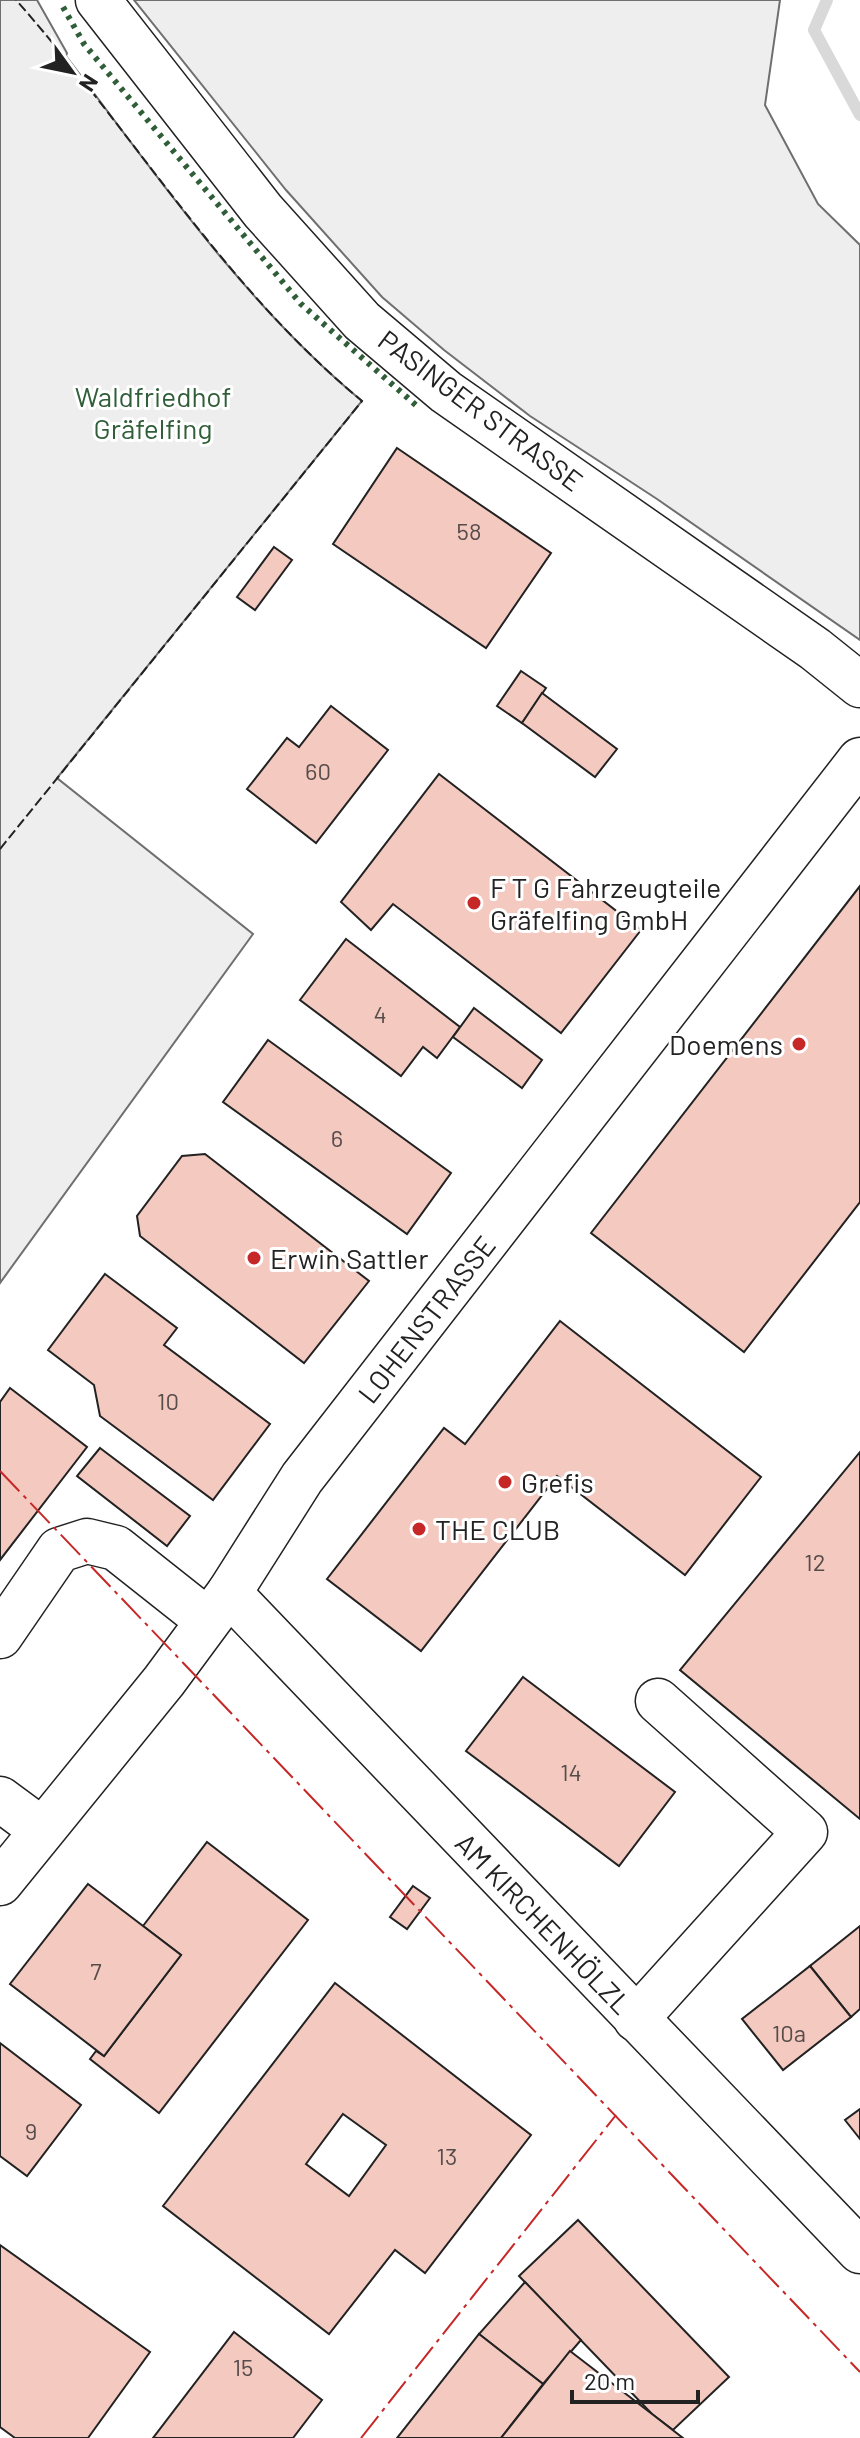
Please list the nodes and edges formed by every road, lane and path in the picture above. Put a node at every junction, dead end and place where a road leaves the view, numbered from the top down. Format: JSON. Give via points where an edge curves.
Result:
{"nodes":[{"id":1,"x":98,"y":0,"type":"edge"},
{"id":2,"x":860,"y":685,"type":"edge"},
{"id":3,"x":860,"y":760,"type":"edge"},
{"id":4,"x":218,"y":1606,"type":"junction"},
{"id":5,"x":0,"y":1636,"type":"edge"},
{"id":6,"x":658,"y":1701,"type":"dead end"},
{"id":7,"x":0,"y":1799,"type":"edge"},
{"id":8,"x":42,"y":1830,"type":"junction"},
{"id":9,"x":0,"y":1883,"type":"edge"},
{"id":10,"x":636,"y":2019,"type":"junction"},
{"id":11,"x":860,"y":2251,"type":"edge"}],
"edges":[{"from":1,"to":2,"type":"street","name":"PASINGER STRASSE","via":[[263,211],[362,321],[446,392]]},
{"from":3,"to":4,"type":"street","name":"LOHENSTRASSE","via":[[302,1478]]},
{"from":4,"to":5,"type":"street","name":"AM KIRCHENHÖLZL","via":[[116,1548],[87,1541],[59,1550]]},
{"from":4,"to":8,"type":"street","name":"LOHENSTRASSE"},
{"from":4,"to":10,"type":"street","name":"AM KIRCHENHÖLZL"},
{"from":6,"to":10,"type":"street","via":[[805,1832]]},
{"from":7,"to":8,"type":"street"},
{"from":8,"to":9,"type":"street","name":"LOHENSTRASSE"},
{"from":10,"to":11,"type":"street","name":"AM KIRCHENHÖLZL"}]}
